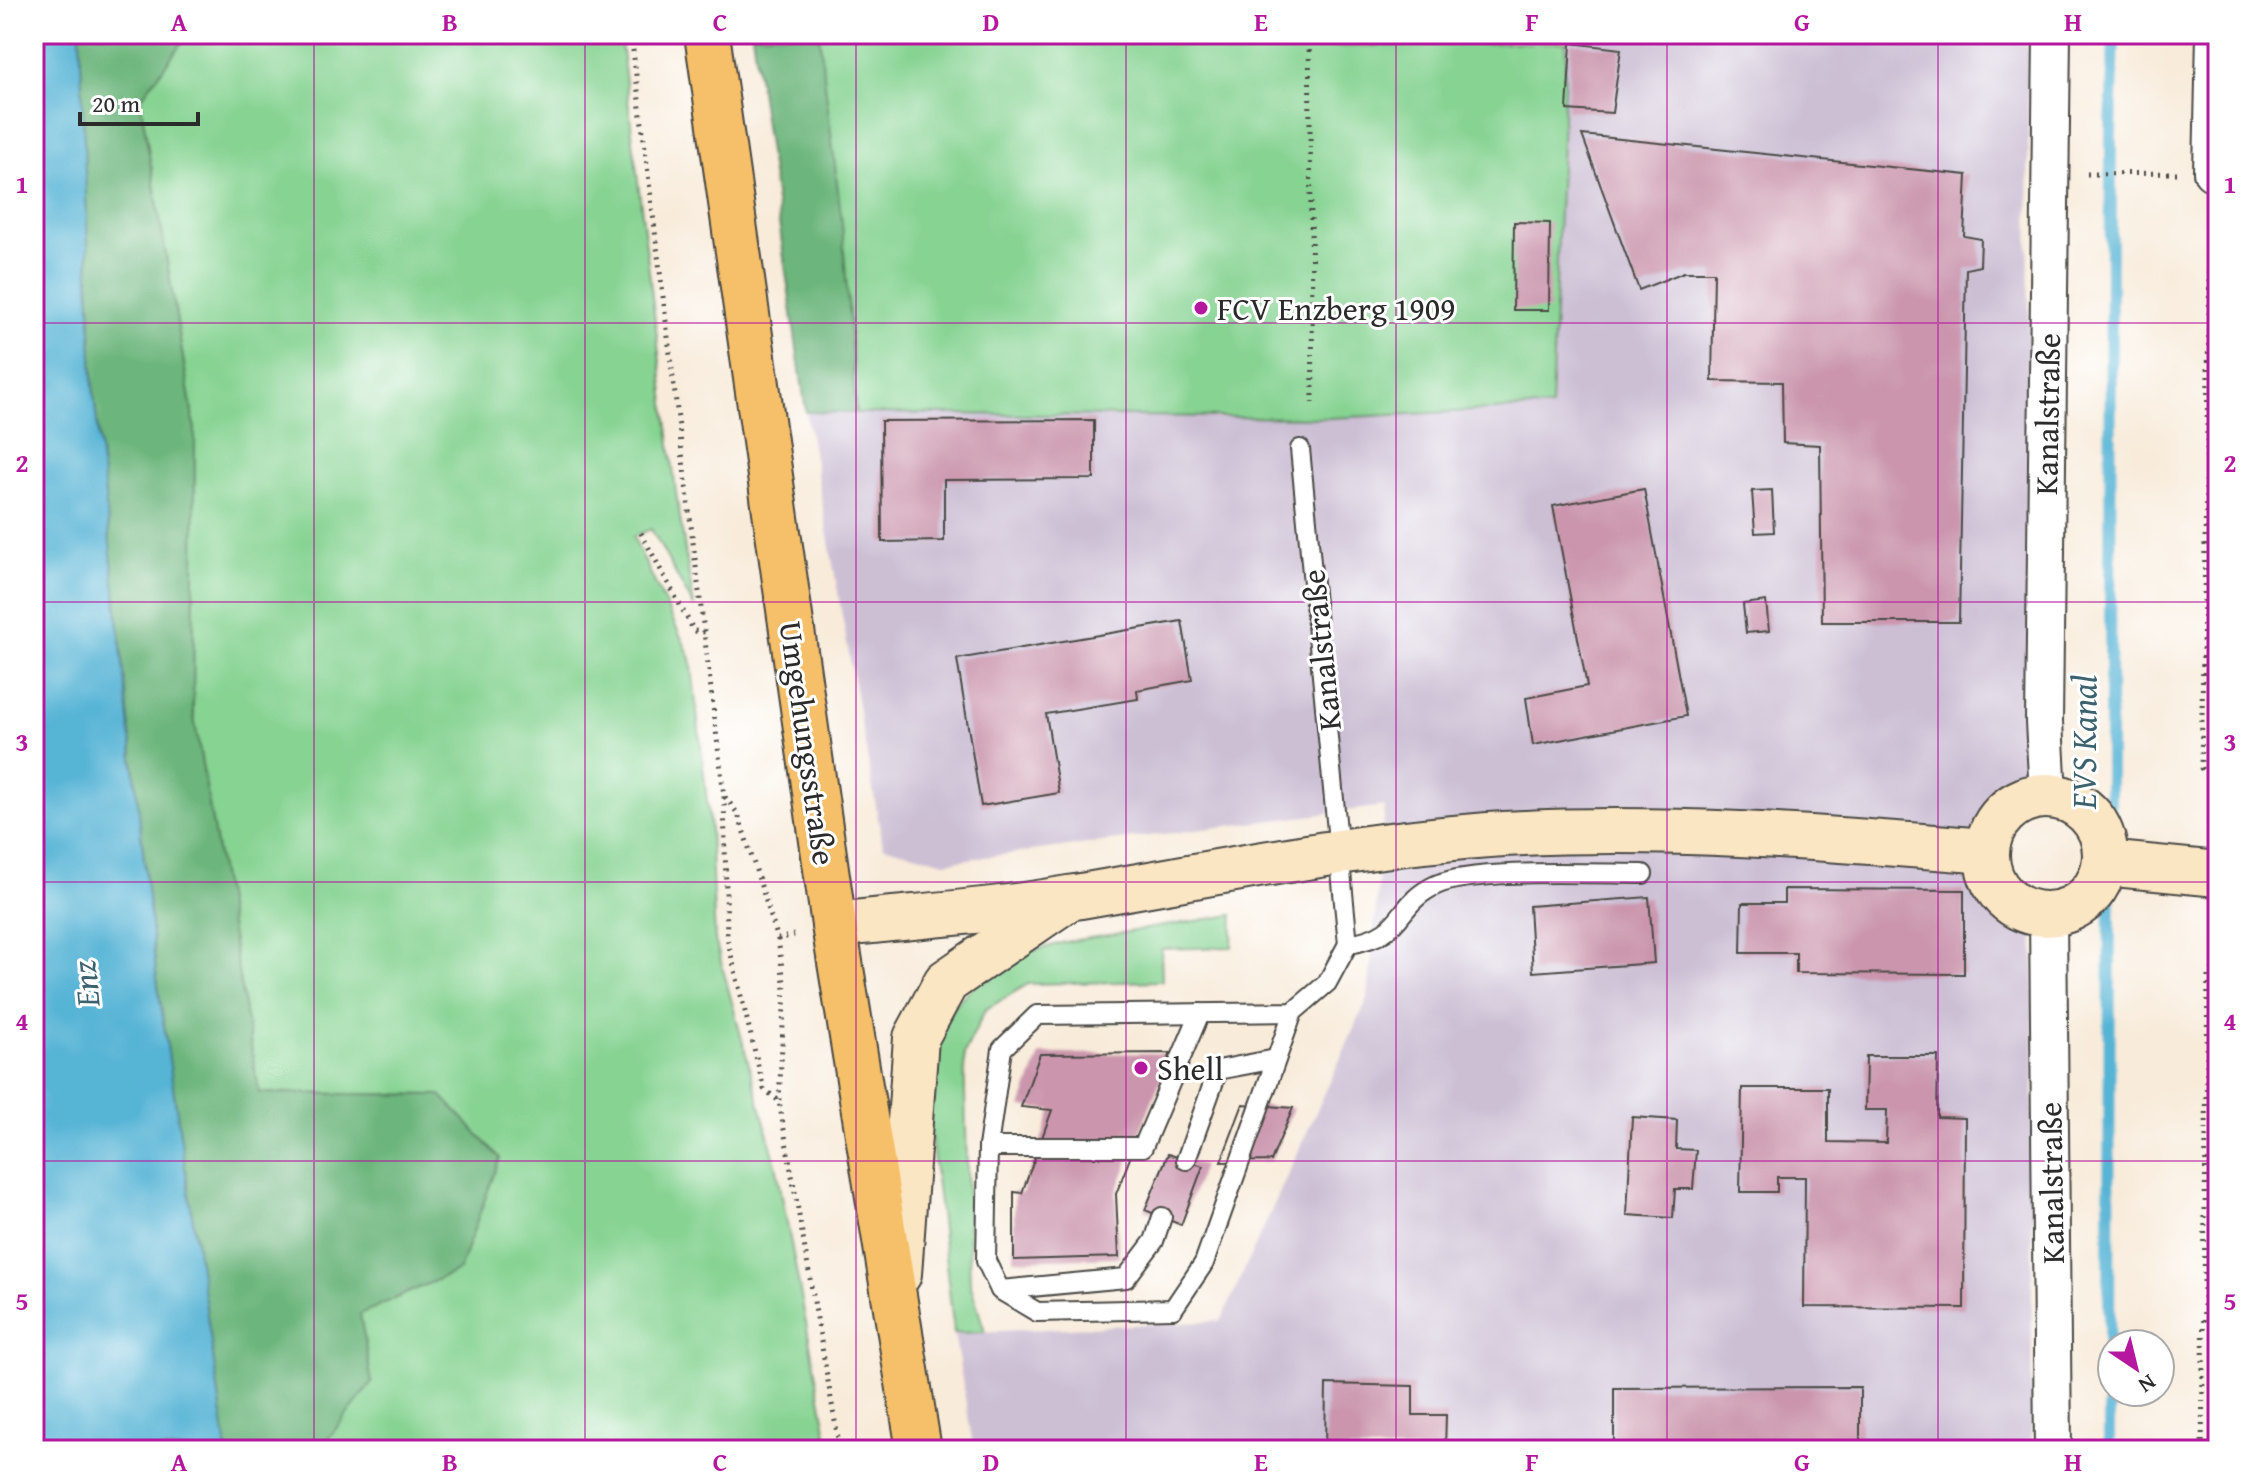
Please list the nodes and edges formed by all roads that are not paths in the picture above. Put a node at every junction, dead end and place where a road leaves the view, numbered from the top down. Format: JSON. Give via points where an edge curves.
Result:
{"nodes":[{"id":1,"x":707,"y":34,"type":"edge"},
{"id":2,"x":2052,"y":34,"type":"edge"},
{"id":3,"x":2215,"y":34,"type":"edge"},
{"id":4,"x":2199,"y":173,"type":"road end"},
{"id":5,"x":1300,"y":449,"type":"dead end"},
{"id":6,"x":2048,"y":795,"type":"junction"},
{"id":7,"x":1338,"y":851,"type":"junction"},
{"id":8,"x":1987,"y":851,"type":"junction"},
{"id":9,"x":2105,"y":863,"type":"junction"},
{"id":10,"x":1643,"y":874,"type":"dead end"},
{"id":11,"x":2218,"y":874,"type":"edge"},
{"id":12,"x":1067,"y":899,"type":"junction"},
{"id":13,"x":2048,"y":915,"type":"junction"},
{"id":14,"x":834,"y":925,"type":"junction"},
{"id":15,"x":1348,"y":944,"type":"junction"},
{"id":16,"x":1293,"y":1012,"type":"junction"},
{"id":17,"x":1200,"y":1013,"type":"junction"},
{"id":18,"x":1276,"y":1059,"type":"junction"},
{"id":19,"x":988,"y":1147,"type":"junction"},
{"id":20,"x":1186,"y":1160,"type":"dead end"},
{"id":21,"x":1162,"y":1217,"type":"dead end"},
{"id":22,"x":1000,"y":1290,"type":"junction"},
{"id":23,"x":897,"y":1301,"type":"junction"},
{"id":24,"x":919,"y":1450,"type":"edge"},
{"id":25,"x":2053,"y":1450,"type":"edge"}],
"edges":[{"from":1,"to":14,"type":"main road","name":"Umgehungsstraße"},
{"from":2,"to":6,"type":"street","name":"Kanalstraße","via":[[2044,722]]},
{"from":3,"to":4,"type":"street"},
{"from":5,"to":7,"type":"lane","name":"Kanalstraße"},
{"from":6,"to":8,"type":"main road","via":[[2024,800],[2001,816]]},
{"from":6,"to":9,"type":"main road","via":[[2072,801],[2088,813],[2102,833]]},
{"from":7,"to":8,"type":"main road","via":[[1503,835],[1624,831],[1738,832]]},
{"from":7,"to":12,"type":"main road"},
{"from":7,"to":15,"type":"lane","name":"Kanalstraße"},
{"from":8,"to":13,"type":"main road","via":[[1991,877],[2004,897],[2027,912]]},
{"from":9,"to":11,"type":"main road"},
{"from":9,"to":13,"type":"main road","via":[[2085,900]]},
{"from":10,"to":15,"type":"lane","via":[[1438,883],[1415,897],[1395,926],[1373,940]]},
{"from":12,"to":14,"type":"main road"},
{"from":12,"to":23,"type":"main road","via":[[946,982],[916,1038]]},
{"from":13,"to":25,"type":"street","name":"Kanalstraße"},
{"from":14,"to":23,"type":"main road","name":"Umgehungsstraße"},
{"from":15,"to":16,"type":"lane","via":[[1327,983]]},
{"from":16,"to":17,"type":"lane"},
{"from":16,"to":18,"type":"lane"},
{"from":17,"to":19,"type":"lane","via":[[1143,1147]]},
{"from":17,"to":19,"type":"lane","via":[[1037,1015],[1002,1049]]},
{"from":18,"to":20,"type":"lane","via":[[1218,1070]]},
{"from":18,"to":22,"type":"lane","via":[[1204,1263],[1173,1309],[1037,1312]]},
{"from":19,"to":22,"type":"lane","via":[[986,1261]]},
{"from":21,"to":22,"type":"lane","via":[[1154,1241],[1126,1278]]},
{"from":23,"to":24,"type":"main road","name":"Umgehungsstraße"}]}
